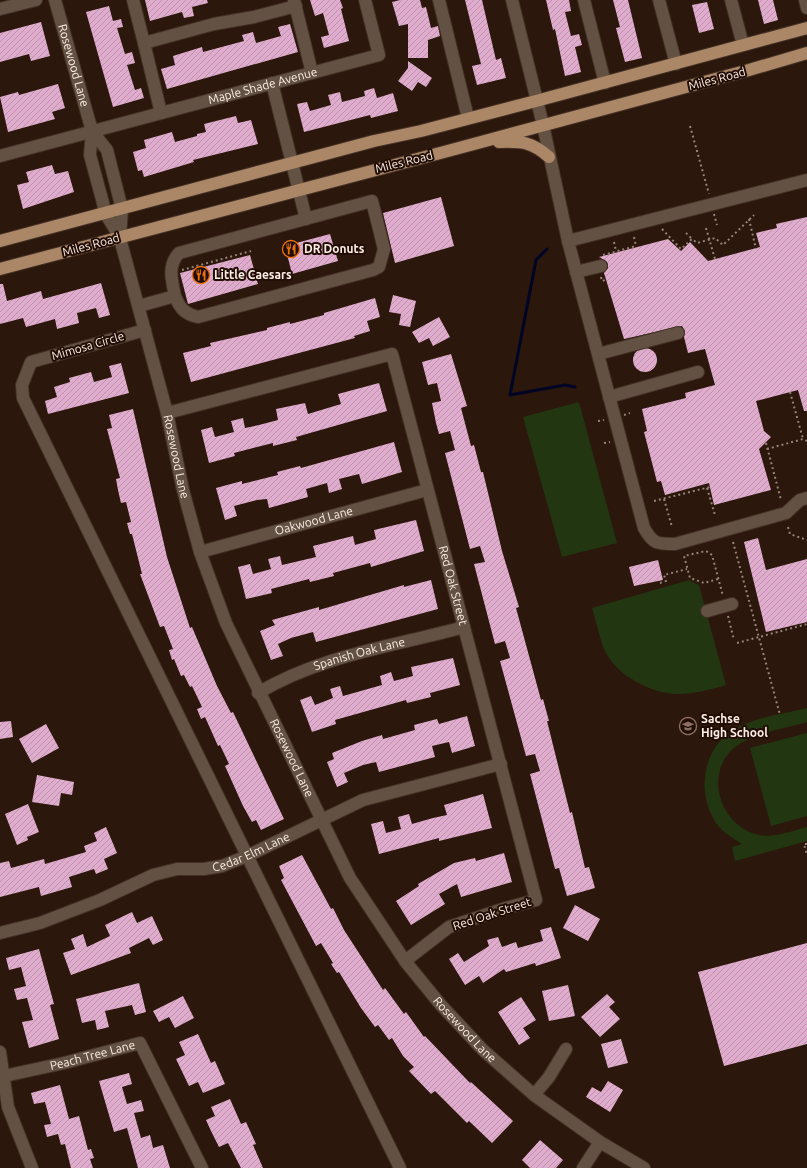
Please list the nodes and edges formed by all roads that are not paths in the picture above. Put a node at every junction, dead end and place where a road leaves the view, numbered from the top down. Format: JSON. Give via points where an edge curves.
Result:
{"nodes":[{"id":1,"x":36,"y":0,"type":"edge"},
{"id":2,"x":55,"y":0,"type":"edge"},
{"id":3,"x":133,"y":0,"type":"edge"},
{"id":4,"x":365,"y":0,"type":"edge"},
{"id":5,"x":439,"y":0,"type":"edge"},
{"id":6,"x":512,"y":0,"type":"edge"},
{"id":7,"x":584,"y":0,"type":"edge"},
{"id":8,"x":659,"y":0,"type":"edge"},
{"id":9,"x":731,"y":0,"type":"edge"},
{"id":10,"x":805,"y":0,"type":"edge"},
{"id":11,"x":295,"y":3,"type":"edge"},
{"id":12,"x":807,"y":8,"type":"edge"},
{"id":13,"x":0,"y":9,"type":"edge"},
{"id":14,"x":807,"y":28,"type":"edge"},
{"id":15,"x":144,"y":43,"type":"junction"},
{"id":16,"x":743,"y":45,"type":"junction"},
{"id":17,"x":807,"y":53,"type":"edge"},
{"id":18,"x":676,"y":64,"type":"junction"},
{"id":19,"x":312,"y":73,"type":"junction"},
{"id":20,"x":272,"y":83,"type":"junction"},
{"id":21,"x":605,"y":83,"type":"junction"},
{"id":22,"x":536,"y":101,"type":"junction"},
{"id":23,"x":161,"y":113,"type":"junction"},
{"id":24,"x":468,"y":118,"type":"junction"},
{"id":25,"x":543,"y":125,"type":"junction"},
{"id":26,"x":92,"y":131,"type":"junction"},
{"id":27,"x":478,"y":143,"type":"junction"},
{"id":28,"x":0,"y":156,"type":"edge"},
{"id":29,"x":550,"y":157,"type":"junction"},
{"id":30,"x":293,"y":162,"type":"junction"},
{"id":31,"x":807,"y":180,"type":"edge"},
{"id":32,"x":299,"y":190,"type":"junction"},
{"id":33,"x":122,"y":208,"type":"junction"},
{"id":34,"x":106,"y":213,"type":"junction"},
{"id":35,"x":306,"y":219,"type":"junction"},
{"id":36,"x":120,"y":237,"type":"junction"},
{"id":37,"x":0,"y":241,"type":"edge"},
{"id":38,"x":568,"y":242,"type":"junction"},
{"id":39,"x":601,"y":266,"type":"dead end"},
{"id":40,"x":0,"y":269,"type":"edge"},
{"id":41,"x":576,"y":272,"type":"junction"},
{"id":42,"x":175,"y":296,"type":"junction"},
{"id":43,"x":138,"y":306,"type":"junction"},
{"id":44,"x":145,"y":330,"type":"junction"},
{"id":45,"x":678,"y":333,"type":"dead end"},
{"id":46,"x":598,"y":354,"type":"junction"},
{"id":47,"x":698,"y":372,"type":"dead end"},
{"id":48,"x":609,"y":397,"type":"junction"},
{"id":49,"x":167,"y":413,"type":"junction"},
{"id":50,"x":427,"y":490,"type":"junction"},
{"id":51,"x":807,"y":498,"type":"edge"},
{"id":52,"x":200,"y":552,"type":"junction"},
{"id":53,"x":729,"y":605,"type":"road end"},
{"id":54,"x":707,"y":611,"type":"dead end"},
{"id":55,"x":464,"y":627,"type":"junction"},
{"id":56,"x":258,"y":693,"type":"junction"},
{"id":57,"x":501,"y":764,"type":"junction"},
{"id":58,"x":321,"y":820,"type":"junction"},
{"id":59,"x":247,"y":856,"type":"junction"},
{"id":60,"x":0,"y":934,"type":"edge"},
{"id":61,"x":405,"y":961,"type":"junction"},
{"id":62,"x":566,"y":1049,"type":"dead end"},
{"id":63,"x":0,"y":1052,"type":"edge"},
{"id":64,"x":2,"y":1077,"type":"edge"},
{"id":65,"x":534,"y":1095,"type":"junction"},
{"id":66,"x":600,"y":1142,"type":"junction"},
{"id":67,"x":32,"y":1168,"type":"edge"},
{"id":68,"x":202,"y":1168,"type":"edge"},
{"id":69,"x":400,"y":1168,"type":"edge"},
{"id":70,"x":583,"y":1168,"type":"edge"},
{"id":71,"x":644,"y":1168,"type":"edge"}],
"edges":[{"from":1,"to":13,"type":"street"},
{"from":2,"to":26,"type":"street","name":"Rosewood Lane"},
{"from":3,"to":15,"type":"street"},
{"from":4,"to":19,"type":"street","name":"Maple Shade Avenue","via":[[379,55]]},
{"from":5,"to":24,"type":"street"},
{"from":6,"to":22,"type":"street"},
{"from":7,"to":21,"type":"street"},
{"from":8,"to":18,"type":"street"},
{"from":9,"to":16,"type":"street"},
{"from":10,"to":12,"type":"street"},
{"from":11,"to":15,"type":"street","via":[[254,17],[214,24]]},
{"from":11,"to":19,"type":"street"},
{"from":14,"to":16,"type":"main road"},
{"from":15,"to":23,"type":"street"},
{"from":16,"to":18,"type":"main road"},
{"from":17,"to":25,"type":"main road","name":"Miles Road"},
{"from":18,"to":21,"type":"main road"},
{"from":19,"to":20,"type":"street","name":"Maple Shade Avenue"},
{"from":20,"to":23,"type":"street","name":"Maple Shade Avenue"},
{"from":20,"to":30,"type":"street"},
{"from":21,"to":22,"type":"main road"},
{"from":22,"to":24,"type":"main road"},
{"from":22,"to":25,"type":"street"},
{"from":23,"to":26,"type":"street","name":"Maple Shade Avenue"},
{"from":24,"to":30,"type":"main road"},
{"from":25,"to":27,"type":"main road","name":"Miles Road"},
{"from":25,"to":29,"type":"street"},
{"from":26,"to":28,"type":"street","name":"Maple Shade Avenue"},
{"from":26,"to":33,"type":"street","name":"Rosewood Lane","via":[[107,150]]},
{"from":26,"to":34,"type":"street","name":"Rosewood Lane","via":[[90,155]]},
{"from":27,"to":29,"type":"main road","via":[[519,141],[532,144]]},
{"from":27,"to":32,"type":"main road","name":"Miles Road"},
{"from":29,"to":38,"type":"street"},
{"from":30,"to":32,"type":"street"},
{"from":30,"to":33,"type":"main road"},
{"from":31,"to":38,"type":"street"},
{"from":32,"to":35,"type":"street"},
{"from":32,"to":36,"type":"main road","name":"Miles Road"},
{"from":33,"to":34,"type":"main road"},
{"from":33,"to":36,"type":"street","name":"Rosewood Lane"},
{"from":34,"to":36,"type":"street","name":"Rosewood Lane"},
{"from":34,"to":37,"type":"main road"},
{"from":35,"to":42,"type":"street","via":[[179,253],[171,272]]},
{"from":35,"to":42,"type":"street","via":[[372,201],[384,249],[379,267],[198,317],[186,314]]},
{"from":36,"to":40,"type":"main road","name":"Miles Road"},
{"from":36,"to":43,"type":"street","name":"Rosewood Lane"},
{"from":38,"to":41,"type":"street"},
{"from":39,"to":41,"type":"street"},
{"from":41,"to":46,"type":"street"},
{"from":42,"to":43,"type":"street"},
{"from":43,"to":44,"type":"street","name":"Rosewood Lane"},
{"from":44,"to":49,"type":"street","name":"Rosewood Lane"},
{"from":44,"to":59,"type":"street","name":"Mimosa Circle","via":[[30,362],[22,386],[26,405]]},
{"from":45,"to":46,"type":"street"},
{"from":46,"to":48,"type":"street"},
{"from":47,"to":48,"type":"street"},
{"from":48,"to":51,"type":"street","via":[[644,528],[649,538],[658,544],[675,544],[786,513],[800,500]]},
{"from":49,"to":50,"type":"street","name":"Red Oak Street","via":[[392,354]]},
{"from":49,"to":52,"type":"street","name":"Rosewood Lane","via":[[183,490]]},
{"from":50,"to":52,"type":"street","name":"Oakwood Lane"},
{"from":50,"to":55,"type":"street","name":"Red Oak Street"},
{"from":52,"to":56,"type":"street","name":"Rosewood Lane","via":[[226,623]]},
{"from":53,"to":54,"type":"street"},
{"from":55,"to":56,"type":"street","name":"Spanish Oak Lane","via":[[322,664],[297,673]]},
{"from":55,"to":57,"type":"street","name":"Red Oak Street"},
{"from":56,"to":58,"type":"street","name":"Rosewood Lane"},
{"from":57,"to":58,"type":"street","name":"Cedar Elm Lane","via":[[363,800]]},
{"from":57,"to":61,"type":"street","name":"Red Oak Street","via":[[536,900],[449,927]]},
{"from":58,"to":59,"type":"street","name":"Cedar Elm Lane"},
{"from":58,"to":61,"type":"street","name":"Rosewood Lane","via":[[350,878]]},
{"from":59,"to":60,"type":"street","name":"Cedar Elm Lane","via":[[204,870],[177,869],[153,875],[100,900],[40,923]]},
{"from":59,"to":69,"type":"street"},
{"from":61,"to":65,"type":"street","name":"Rosewood Lane","via":[[472,1038]]},
{"from":62,"to":65,"type":"street","via":[[549,1077]]},
{"from":63,"to":64,"type":"street"},
{"from":64,"to":67,"type":"street","via":[[8,1107]]},
{"from":64,"to":68,"type":"street","name":"Peach Tree Lane","via":[[140,1042]]},
{"from":65,"to":66,"type":"street","name":"Rosewood Lane"},
{"from":66,"to":70,"type":"street"},
{"from":66,"to":71,"type":"street","name":"Rosewood Lane"}]}
